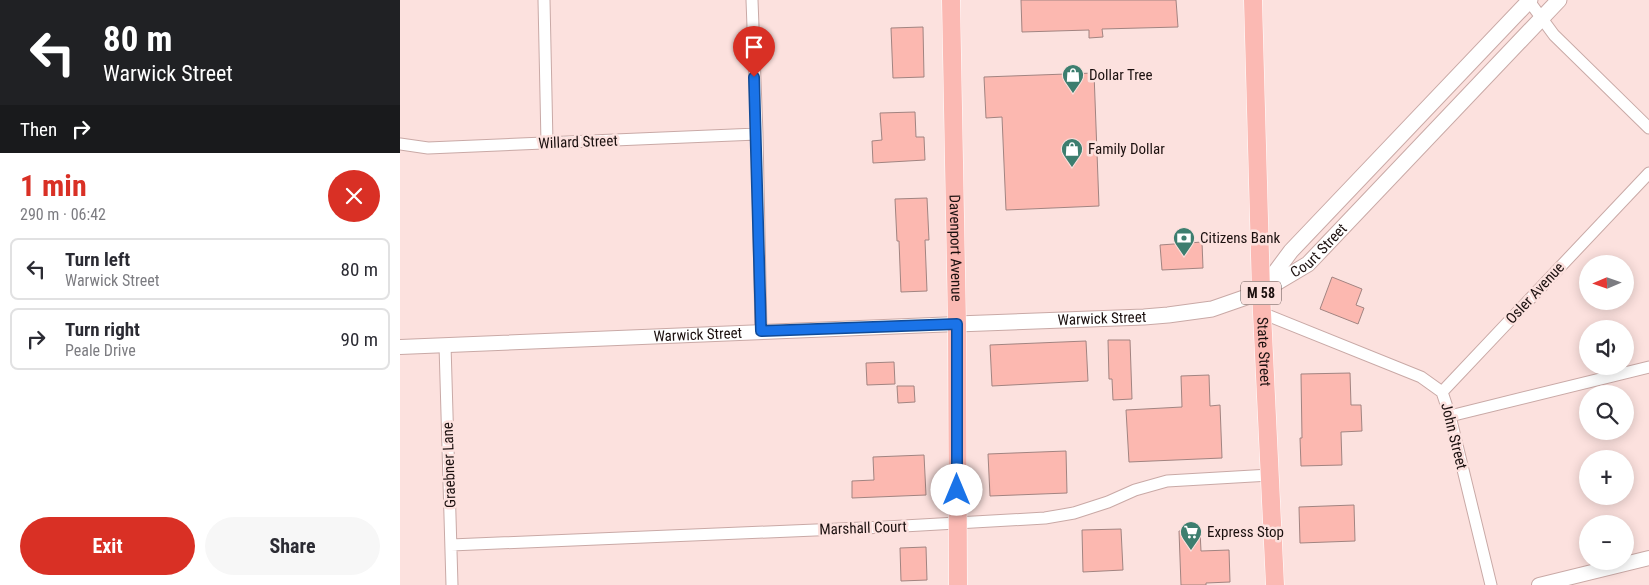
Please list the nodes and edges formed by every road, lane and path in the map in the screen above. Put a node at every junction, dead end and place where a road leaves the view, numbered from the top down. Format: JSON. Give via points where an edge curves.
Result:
{"nodes":[{"id":1,"x":544,"y":0,"type":"edge"},
{"id":2,"x":752,"y":0,"type":"edge"},
{"id":3,"x":951,"y":0,"type":"edge"},
{"id":4,"x":1253,"y":0,"type":"edge"},
{"id":5,"x":1529,"y":0,"type":"edge"},
{"id":6,"x":1559,"y":0,"type":"edge"},
{"id":7,"x":1541,"y":18,"type":"junction"},
{"id":8,"x":1649,"y":128,"type":"edge"},
{"id":9,"x":757,"y":134,"type":"junction"},
{"id":10,"x":547,"y":143,"type":"junction"},
{"id":11,"x":400,"y":144,"type":"edge"},
{"id":12,"x":1649,"y":173,"type":"edge"},
{"id":13,"x":1261,"y":292,"type":"junction"},
{"id":14,"x":1262,"y":313,"type":"junction"},
{"id":15,"x":957,"y":324,"type":"junction"},
{"id":16,"x":761,"y":331,"type":"junction"},
{"id":17,"x":445,"y":345,"type":"junction"},
{"id":18,"x":400,"y":347,"type":"edge"},
{"id":19,"x":1649,"y":368,"type":"edge"},
{"id":20,"x":1442,"y":392,"type":"junction"},
{"id":21,"x":1450,"y":416,"type":"junction"},
{"id":22,"x":1270,"y":475,"type":"junction"},
{"id":23,"x":958,"y":524,"type":"junction"},
{"id":24,"x":451,"y":545,"type":"junction"},
{"id":25,"x":1649,"y":558,"type":"edge"},
{"id":26,"x":452,"y":585,"type":"edge"},
{"id":27,"x":958,"y":585,"type":"edge"},
{"id":28,"x":1275,"y":585,"type":"edge"},
{"id":29,"x":1491,"y":585,"type":"edge"},
{"id":30,"x":1540,"y":585,"type":"edge"}],
"edges":[{"from":1,"to":10,"type":"street"},
{"from":2,"to":9,"type":"street"},
{"from":3,"to":15,"type":"main road","name":"Davenport Avenue"},
{"from":4,"to":13,"type":"main road","name":"State Street","number":"M 58"},
{"from":5,"to":7,"type":"street"},
{"from":5,"to":13,"type":"main road","name":"Court Street","via":[[1291,251]]},
{"from":6,"to":7,"type":"main road","name":"Court Street"},
{"from":7,"to":8,"type":"street","via":[[1554,35]]},
{"from":7,"to":13,"type":"main road","name":"Court Street","via":[[1308,264]]},
{"from":9,"to":10,"type":"street","name":"Willard Street"},
{"from":9,"to":16,"type":"street"},
{"from":10,"to":11,"type":"street","name":"Willard Street","via":[[428,148]]},
{"from":12,"to":20,"type":"street","name":"Osler Avenue"},
{"from":13,"to":14,"type":"main road","name":"State Street","number":"M 58"},
{"from":13,"to":15,"type":"main road","name":"Warwick Street","via":[[1212,309],[1168,315]]},
{"from":14,"to":20,"type":"street","name":"John Street","via":[[1421,377]]},
{"from":14,"to":22,"type":"main road","name":"State Street","number":"M 58"},
{"from":15,"to":16,"type":"street","name":"Warwick Street"},
{"from":15,"to":23,"type":"main road","name":"Davenport Avenue"},
{"from":16,"to":17,"type":"street","name":"Warwick Street"},
{"from":17,"to":18,"type":"street","name":"Warwick Street"},
{"from":17,"to":24,"type":"street","name":"Graebner Lane"},
{"from":19,"to":21,"type":"street"},
{"from":20,"to":21,"type":"street","name":"John Street"},
{"from":21,"to":29,"type":"street","name":"John Street"},
{"from":22,"to":23,"type":"street","name":"Marshall Court","via":[[1167,481],[1074,513]]},
{"from":22,"to":28,"type":"main road","name":"State Street","number":"M 58"},
{"from":23,"to":24,"type":"street","name":"Marshall Court"},
{"from":23,"to":27,"type":"main road","name":"Davenport Avenue"},
{"from":24,"to":26,"type":"street","name":"Graebner Lane"},
{"from":25,"to":30,"type":"street"}]}
